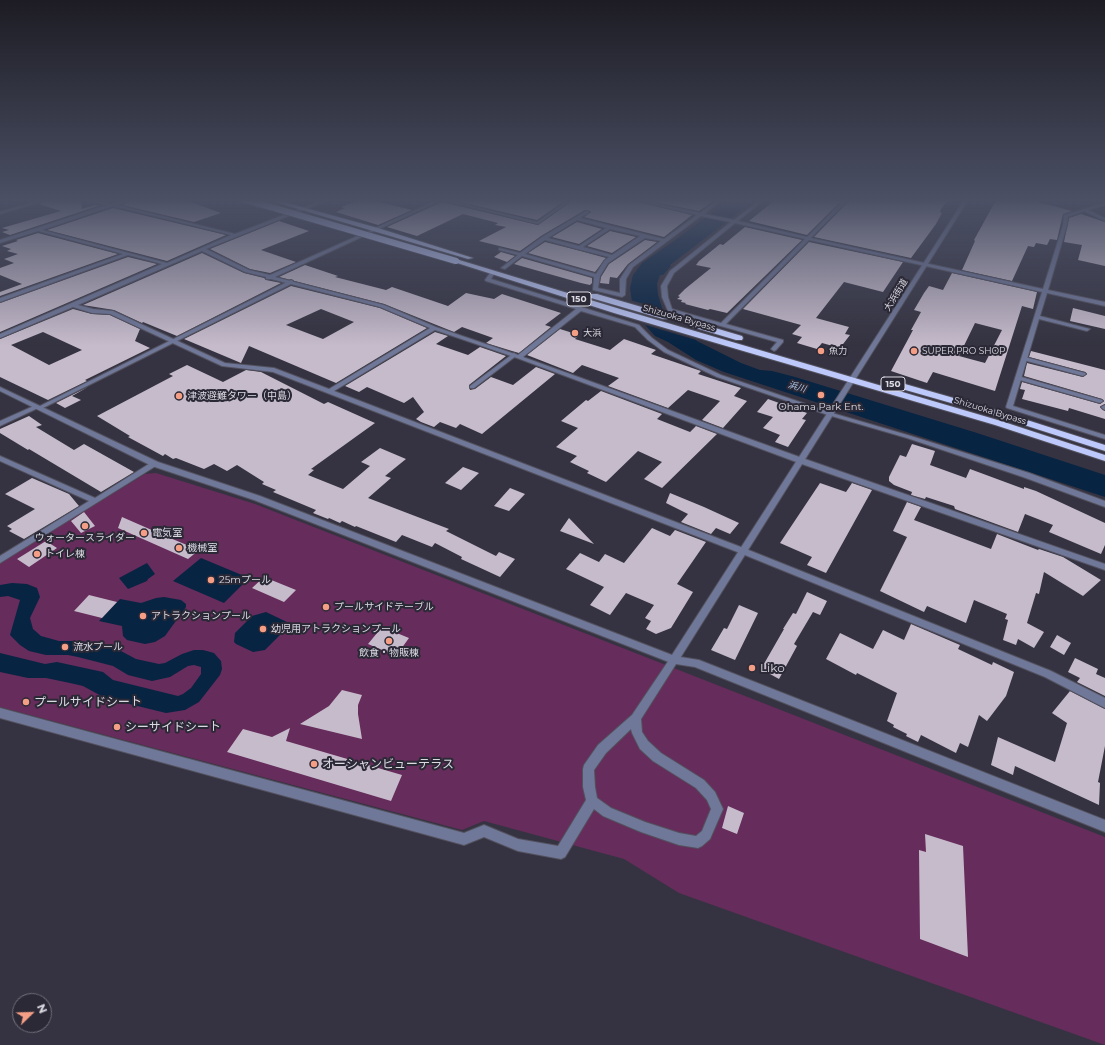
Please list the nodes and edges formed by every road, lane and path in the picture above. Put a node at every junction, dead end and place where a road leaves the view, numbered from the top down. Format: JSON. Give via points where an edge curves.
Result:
{"nodes":[{"id":1,"x":107,"y":249,"type":"edge"},
{"id":2,"x":202,"y":249,"type":"joint"},
{"id":3,"x":333,"y":249,"type":"edge"},
{"id":4,"x":406,"y":249,"type":"edge"},
{"id":5,"x":418,"y":249,"type":"edge"},
{"id":6,"x":420,"y":249,"type":"edge"},
{"id":7,"x":440,"y":249,"type":"edge"},
{"id":8,"x":502,"y":249,"type":"dead end"},
{"id":9,"x":530,"y":249,"type":"edge"},
{"id":10,"x":582,"y":249,"type":"edge"},
{"id":11,"x":625,"y":249,"type":"edge"},
{"id":12,"x":654,"y":249,"type":"edge"},
{"id":13,"x":700,"y":249,"type":"edge"},
{"id":14,"x":797,"y":249,"type":"edge"},
{"id":15,"x":857,"y":249,"type":"edge"},
{"id":16,"x":936,"y":249,"type":"edge"},
{"id":17,"x":1057,"y":249,"type":"edge"},
{"id":18,"x":126,"y":254,"type":"junction"},
{"id":19,"x":522,"y":255,"type":"junction"},
{"id":20,"x":613,"y":257,"type":"junction"},
{"id":21,"x":457,"y":260,"type":"junction"},
{"id":22,"x":166,"y":264,"type":"junction"},
{"id":23,"x":926,"y":264,"type":"junction"},
{"id":24,"x":503,"y":268,"type":"junction"},
{"id":25,"x":492,"y":274,"type":"junction"},
{"id":26,"x":597,"y":276,"type":"junction"},
{"id":27,"x":268,"y":278,"type":"junction"},
{"id":28,"x":290,"y":282,"type":"junction"},
{"id":29,"x":544,"y":285,"type":"junction"},
{"id":30,"x":1044,"y":290,"type":"junction"},
{"id":31,"x":0,"y":300,"type":"edge"},
{"id":32,"x":74,"y":304,"type":"junction"},
{"id":33,"x":1105,"y":304,"type":"edge"},
{"id":34,"x":581,"y":308,"type":"junction"},
{"id":35,"x":1037,"y":317,"type":"junction"},
{"id":36,"x":722,"y":325,"type":"junction"},
{"id":37,"x":434,"y":328,"type":"junction"},
{"id":38,"x":1087,"y":329,"type":"dead end"},
{"id":39,"x":0,"y":336,"type":"edge"},
{"id":40,"x":172,"y":341,"type":"junction"},
{"id":41,"x":774,"y":349,"type":"junction"},
{"id":42,"x":517,"y":356,"type":"junction"},
{"id":43,"x":1025,"y":359,"type":"junction"},
{"id":44,"x":1083,"y":374,"type":"dead end"},
{"id":45,"x":854,"y":377,"type":"junction"},
{"id":46,"x":1018,"y":378,"type":"junction"},
{"id":47,"x":472,"y":387,"type":"dead end"},
{"id":48,"x":0,"y":389,"type":"edge"},
{"id":49,"x":330,"y":392,"type":"junction"},
{"id":50,"x":1100,"y":401,"type":"dead end"},
{"id":51,"x":37,"y":408,"type":"junction"},
{"id":52,"x":830,"y":414,"type":"junction"},
{"id":53,"x":0,"y":424,"type":"edge"},
{"id":54,"x":1105,"y":437,"type":"edge"},
{"id":55,"x":1105,"y":448,"type":"edge"},
{"id":56,"x":0,"y":458,"type":"edge"},
{"id":57,"x":1105,"y":458,"type":"edge"},
{"id":58,"x":802,"y":461,"type":"junction"},
{"id":59,"x":155,"y":464,"type":"junction"},
{"id":60,"x":95,"y":501,"type":"junction"},
{"id":61,"x":1105,"y":504,"type":"edge"},
{"id":62,"x":744,"y":551,"type":"junction"},
{"id":63,"x":1,"y":558,"type":"edge"},
{"id":64,"x":1105,"y":567,"type":"edge"},
{"id":65,"x":674,"y":660,"type":"junction"},
{"id":66,"x":1105,"y":703,"type":"edge"},
{"id":67,"x":0,"y":713,"type":"edge"},
{"id":68,"x":636,"y":718,"type":"junction"},
{"id":69,"x":592,"y":801,"type":"junction"},
{"id":70,"x":1105,"y":826,"type":"edge"}],
"edges":[{"from":1,"to":18,"type":"street"},
{"from":2,"to":22,"type":"street"},
{"from":2,"to":27,"type":"street","via":[[247,271]]},
{"from":3,"to":27,"type":"street"},
{"from":4,"to":25,"type":"highway","number":"150"},
{"from":5,"to":21,"type":"highway","name":"Shizuoka Bypass","number":"150","bridge":true},
{"from":6,"to":21,"type":"highway","name":"Shizuoka Bypass","number":"150","bridge":true},
{"from":7,"to":24,"type":"highway","number":"150"},
{"from":8,"to":19,"type":"street"},
{"from":9,"to":19,"type":"street"},
{"from":10,"to":20,"type":"street"},
{"from":11,"to":20,"type":"street"},
{"from":12,"to":26,"type":"street","via":[[627,270],[623,279],[622,295],[595,289]]},
{"from":13,"to":36,"type":"street","via":[[672,272],[664,286],[665,297],[670,310]]},
{"from":14,"to":36,"type":"street"},
{"from":15,"to":23,"type":"street"},
{"from":16,"to":23,"type":"street","name":"大浜街道"},
{"from":17,"to":30,"type":"street"},
{"from":18,"to":22,"type":"street"},
{"from":18,"to":31,"type":"street"},
{"from":19,"to":24,"type":"street"},
{"from":19,"to":26,"type":"street"},
{"from":20,"to":26,"type":"street","via":[[602,266]]},
{"from":21,"to":29,"type":"highway","name":"Shizuoka Bypass","number":"150"},
{"from":22,"to":32,"type":"street"},
{"from":23,"to":30,"type":"street"},
{"from":23,"to":45,"type":"street","name":"大浜街道"},
{"from":24,"to":29,"type":"highway","number":"150"},
{"from":25,"to":29,"type":"highway","number":"150"},
{"from":25,"to":34,"type":"street","via":[[488,280]]},
{"from":27,"to":28,"type":"street"},
{"from":28,"to":37,"type":"street","via":[[382,306]]},
{"from":28,"to":40,"type":"street"},
{"from":29,"to":41,"type":"highway","name":"Shizuoka Bypass","number":"150","via":[[624,304]]},
{"from":29,"to":45,"type":"highway","name":"Shizuoka Bypass","number":"150","via":[[628,314]]},
{"from":30,"to":33,"type":"street"},
{"from":30,"to":35,"type":"street"},
{"from":32,"to":39,"type":"street"},
{"from":32,"to":40,"type":"street","via":[[92,311],[111,312]]},
{"from":34,"to":42,"type":"street"},
{"from":34,"to":52,"type":"street","via":[[637,326],[666,351],[719,376]]},
{"from":35,"to":38,"type":"street"},
{"from":35,"to":43,"type":"street"},
{"from":36,"to":41,"type":"street","via":[[781,342]]},
{"from":37,"to":42,"type":"street"},
{"from":37,"to":49,"type":"street"},
{"from":40,"to":49,"type":"street","via":[[224,365],[274,370]]},
{"from":40,"to":51,"type":"street"},
{"from":41,"to":45,"type":"highway","name":"Shizuoka Bypass","number":"150"},
{"from":42,"to":47,"type":"street"},
{"from":42,"to":58,"type":"street"},
{"from":43,"to":44,"type":"street"},
{"from":43,"to":46,"type":"street"},
{"from":45,"to":52,"type":"street","name":"大浜街道"},
{"from":45,"to":55,"type":"highway","name":"Shizuoka Bypass","number":"150","via":[[996,413]]},
{"from":45,"to":57,"type":"highway","name":"Shizuoka Bypass","number":"150"},
{"from":46,"to":50,"type":"street"},
{"from":46,"to":54,"type":"street","via":[[1009,407]]},
{"from":48,"to":51,"type":"street"},
{"from":49,"to":62,"type":"street"},
{"from":51,"to":53,"type":"street"},
{"from":51,"to":59,"type":"street"},
{"from":52,"to":58,"type":"street","name":"大浜街道"},
{"from":52,"to":61,"type":"street","via":[[1026,475]]},
{"from":56,"to":60,"type":"street"},
{"from":58,"to":62,"type":"street","name":"大浜街道"},
{"from":58,"to":64,"type":"street"},
{"from":59,"to":60,"type":"street"},
{"from":59,"to":65,"type":"street","via":[[258,498]]},
{"from":60,"to":63,"type":"street"},
{"from":62,"to":65,"type":"street","name":"大浜街道"},
{"from":62,"to":66,"type":"street","via":[[1048,674]]},
{"from":65,"to":68,"type":"street","name":"大浜街道"},
{"from":65,"to":70,"type":"street","via":[[696,663]]},
{"from":67,"to":69,"type":"street","via":[[464,839],[484,831],[518,845],[561,853]]},
{"from":68,"to":69,"type":"street","name":"大浜街道","via":[[602,749],[588,769]]},
{"from":68,"to":69,"type":"street","via":[[637,733],[644,745],[657,757],[700,784],[711,796],[717,809],[706,835],[698,842],[672,837],[607,812]]}]}
